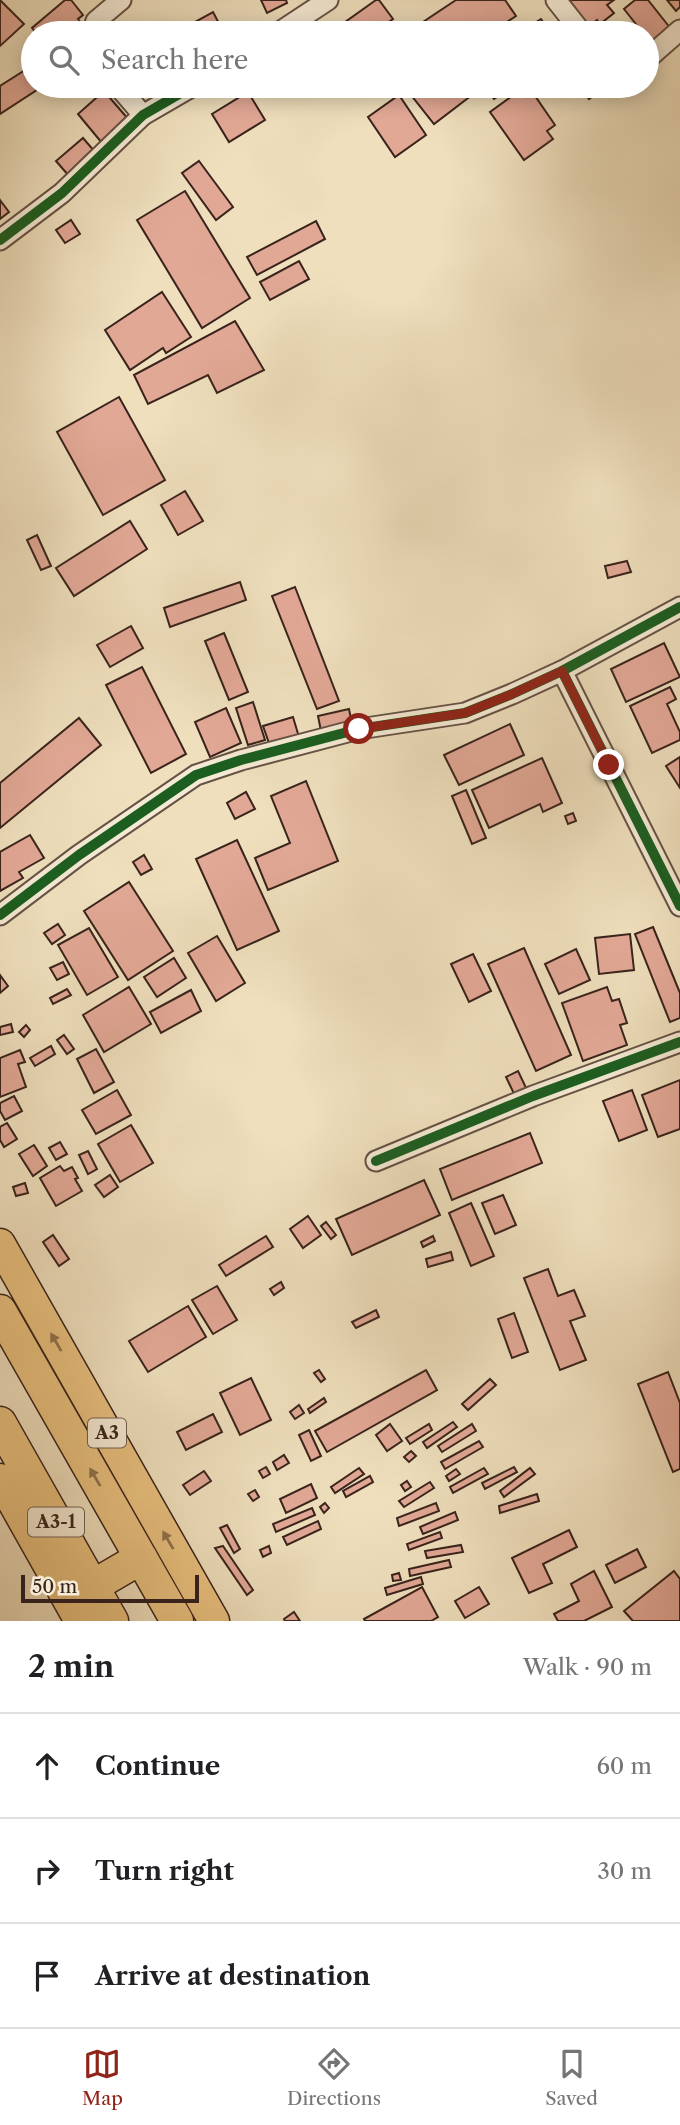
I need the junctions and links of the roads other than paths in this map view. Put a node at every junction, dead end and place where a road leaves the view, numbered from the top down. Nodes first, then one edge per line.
1 (121, 0) edge
2 (328, 0) edge
3 (556, 0) edge
4 (96, 21) edge
5 (296, 21) edge
6 (573, 21) edge
7 (680, 30) edge
8 (659, 48) edge
9 (128, 98) edge
10 (172, 98) edge
11 (143, 115) junction
12 (0, 240) edge
13 (680, 607) edge
14 (562, 671) junction
15 (680, 906) edge
16 (0, 915) edge
17 (680, 1042) edge
18 (376, 1161) dead end
19 (0, 1244) edge
20 (0, 1311) edge
21 (0, 1423) edge
22 (0, 1479) edge
23 (141, 1558) junction
24 (93, 1586) junction
25 (80, 1621) edge
26 (113, 1621) edge
27 (177, 1621) edge
28 (214, 1621) edge

1 - 4 street
2 - 5 street
3 - 6 street
7 - 8 street
9 - 11 street
10 - 11 street
11 - 12 street
13 - 14 street
14 - 15 street
14 - 16 street
17 - 18 street
28 -> 19 main road, A3
23 -> 20 highway, A3-1
21 - 24 highway, A3-1
22 - 25 main road
23 - 24 highway
23 - 27 highway, A3-1
24 - 26 highway, A3-1

